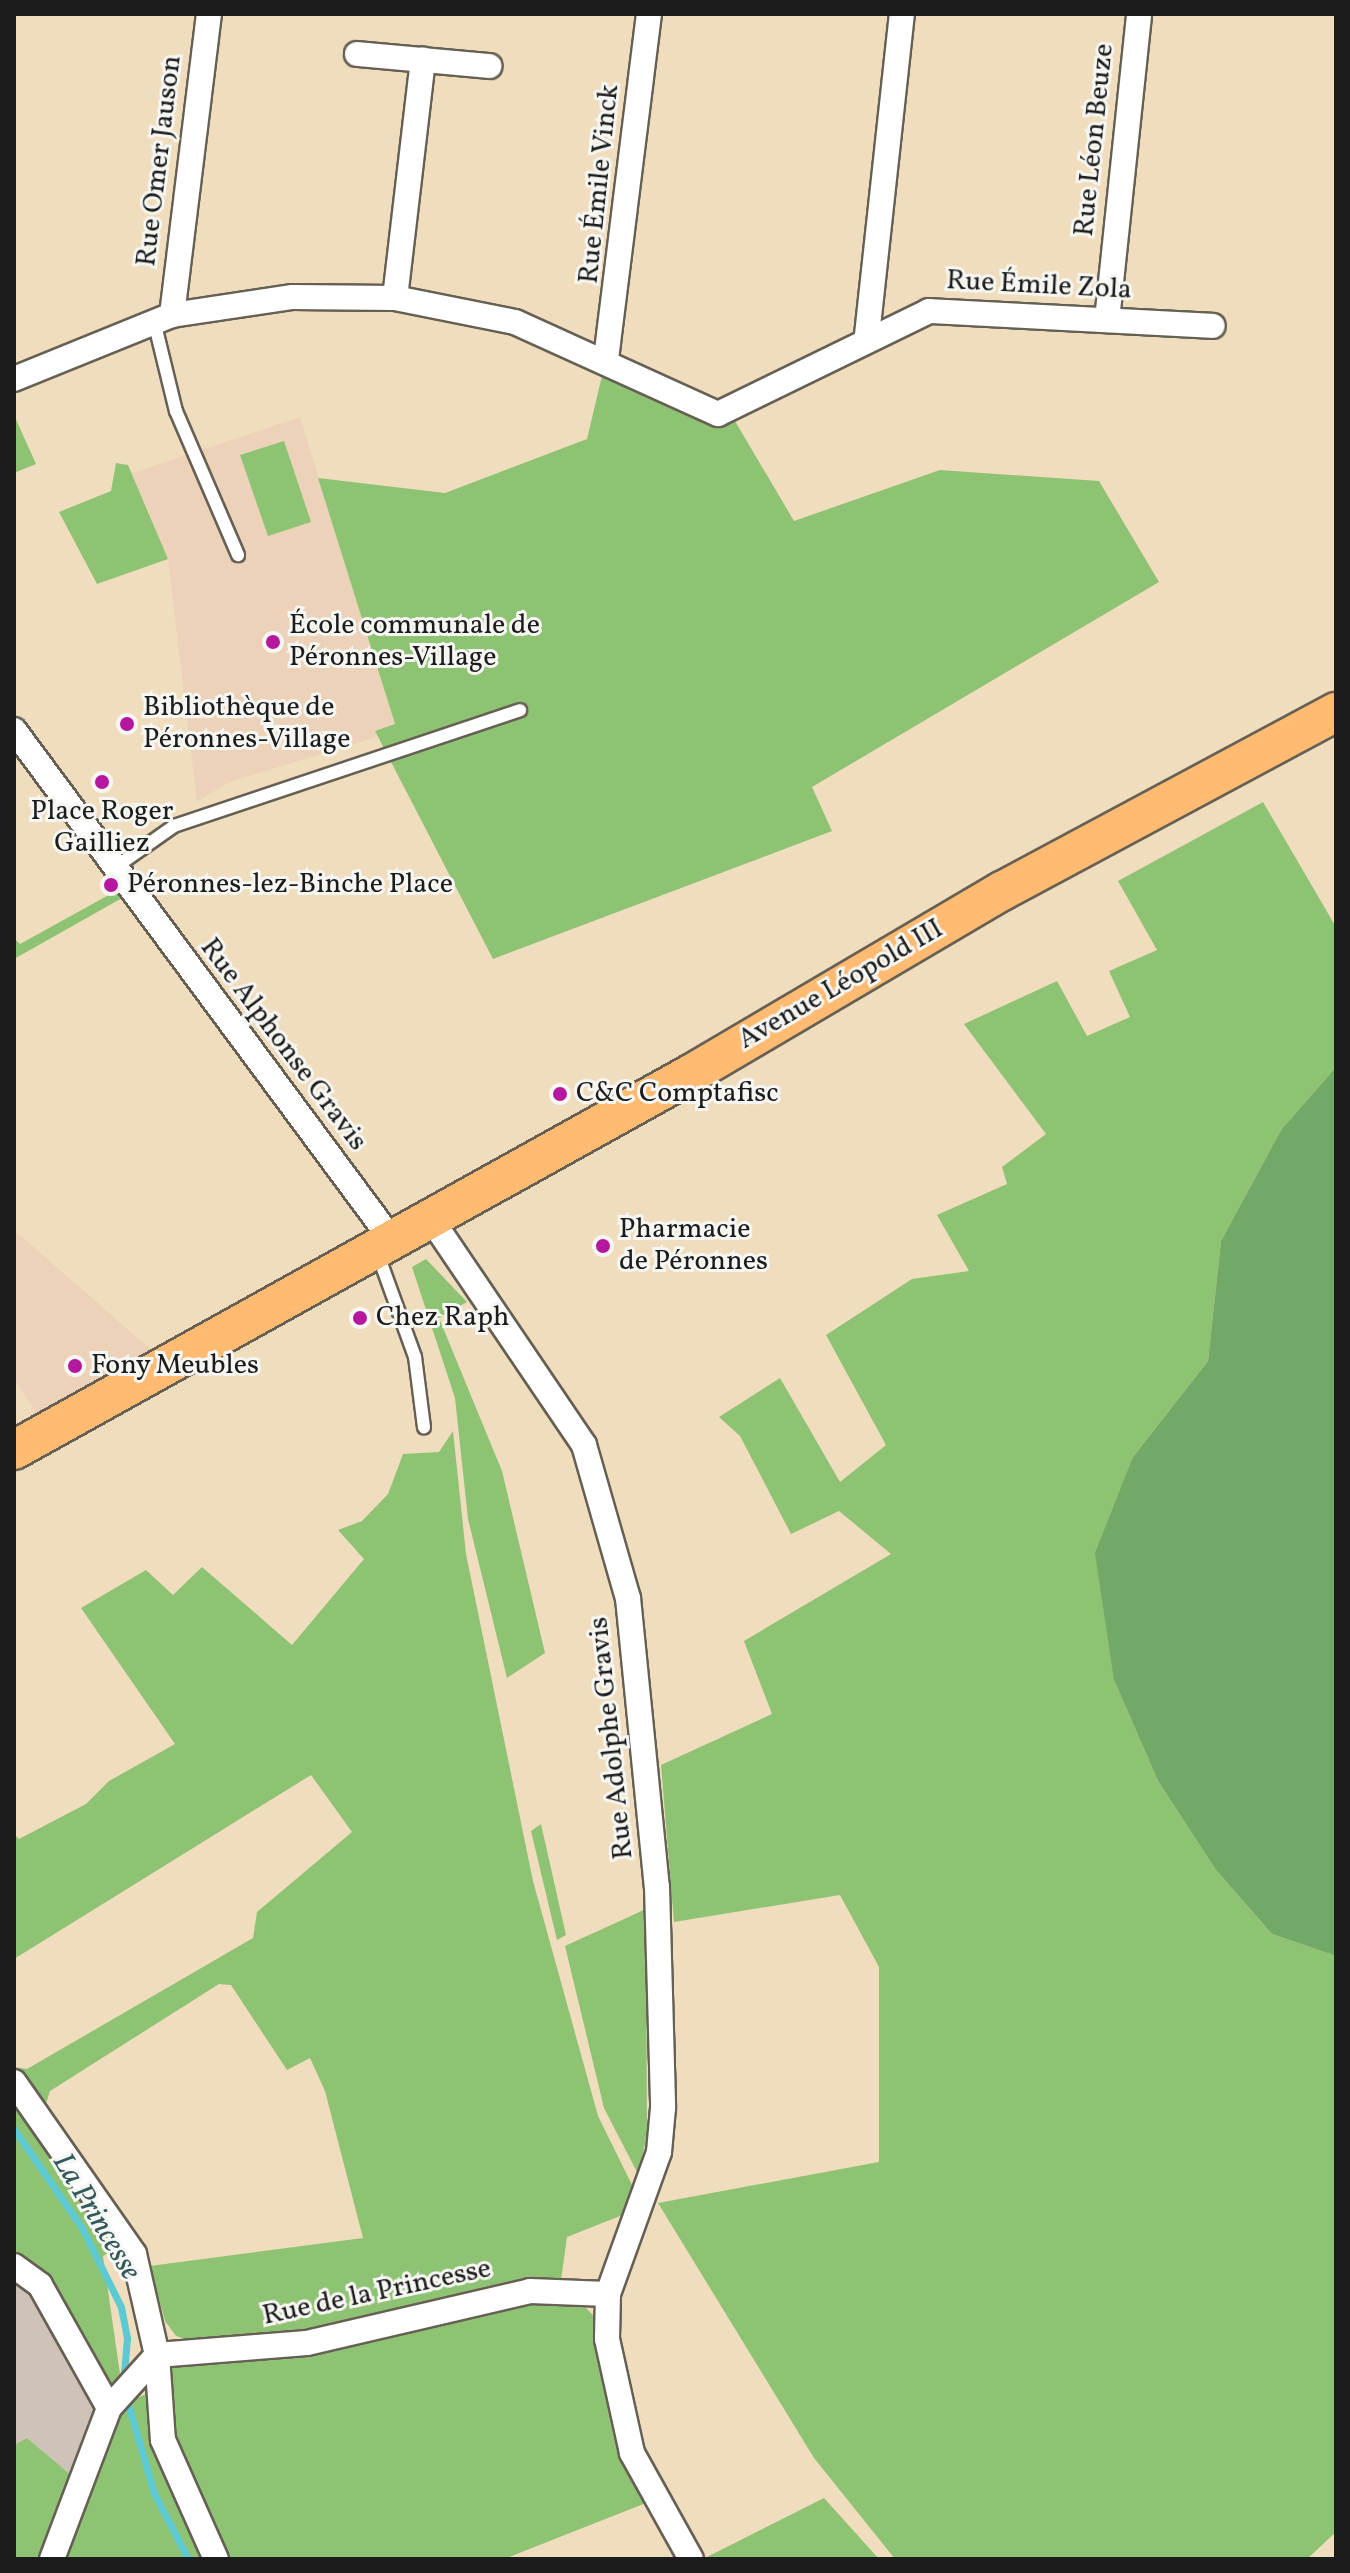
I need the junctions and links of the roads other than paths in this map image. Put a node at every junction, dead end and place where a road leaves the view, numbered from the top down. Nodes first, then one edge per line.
1 (209, 14) edge
2 (649, 14) edge
3 (902, 14) edge
4 (1139, 14) edge
5 (357, 54) dead end
6 (423, 60) junction
7 (489, 66) dead end
8 (395, 298) junction
9 (163, 318) junction
10 (1107, 320) junction
11 (1213, 326) dead end
12 (867, 335) junction
13 (606, 359) junction
14 (14, 379) edge
15 (238, 555) dead end
16 (520, 710) dead end
17 (1336, 712) edge
18 (14, 730) edge
19 (113, 869) junction
20 (431, 1219) junction
21 (384, 1244) junction
22 (424, 1427) dead end
23 (14, 1450) edge
24 (14, 2082) edge
25 (14, 2266) edge
26 (608, 2294) junction
27 (157, 2355) junction
28 (113, 2402) junction
29 (52, 2559) edge
30 (216, 2559) edge
31 (691, 2559) edge

1 - 9 street, Rue Omer Jauson
2 - 13 street, Rue Émile Vinck
3 - 12 street
4 - 10 street, Rue Léon Beuze
5 - 6 street
6 - 7 street
6 - 8 street
8 - 9 street
8 - 13 street
9 - 14 street
9 - 15 lane
10 - 11 street, Rue Émile Zola
10 - 12 street, Rue Émile Zola
12 - 13 street, Rue Émile Zola
16 - 19 lane
17 - 20 main road, Avenue Léopold III
18 - 19 street, Rue Alphonse Gravis
19 - 21 street, Rue Alphonse Gravis
20 - 21 main road, Avenue Léopold III
20 - 26 street, Rue Adolphe Gravis
21 - 22 lane
21 - 23 main road, Avenue Léopold III
24 - 27 street
25 - 28 street
26 - 27 street, Rue de la Princesse
26 - 31 street
27 - 28 street
27 - 30 street
28 - 29 street

